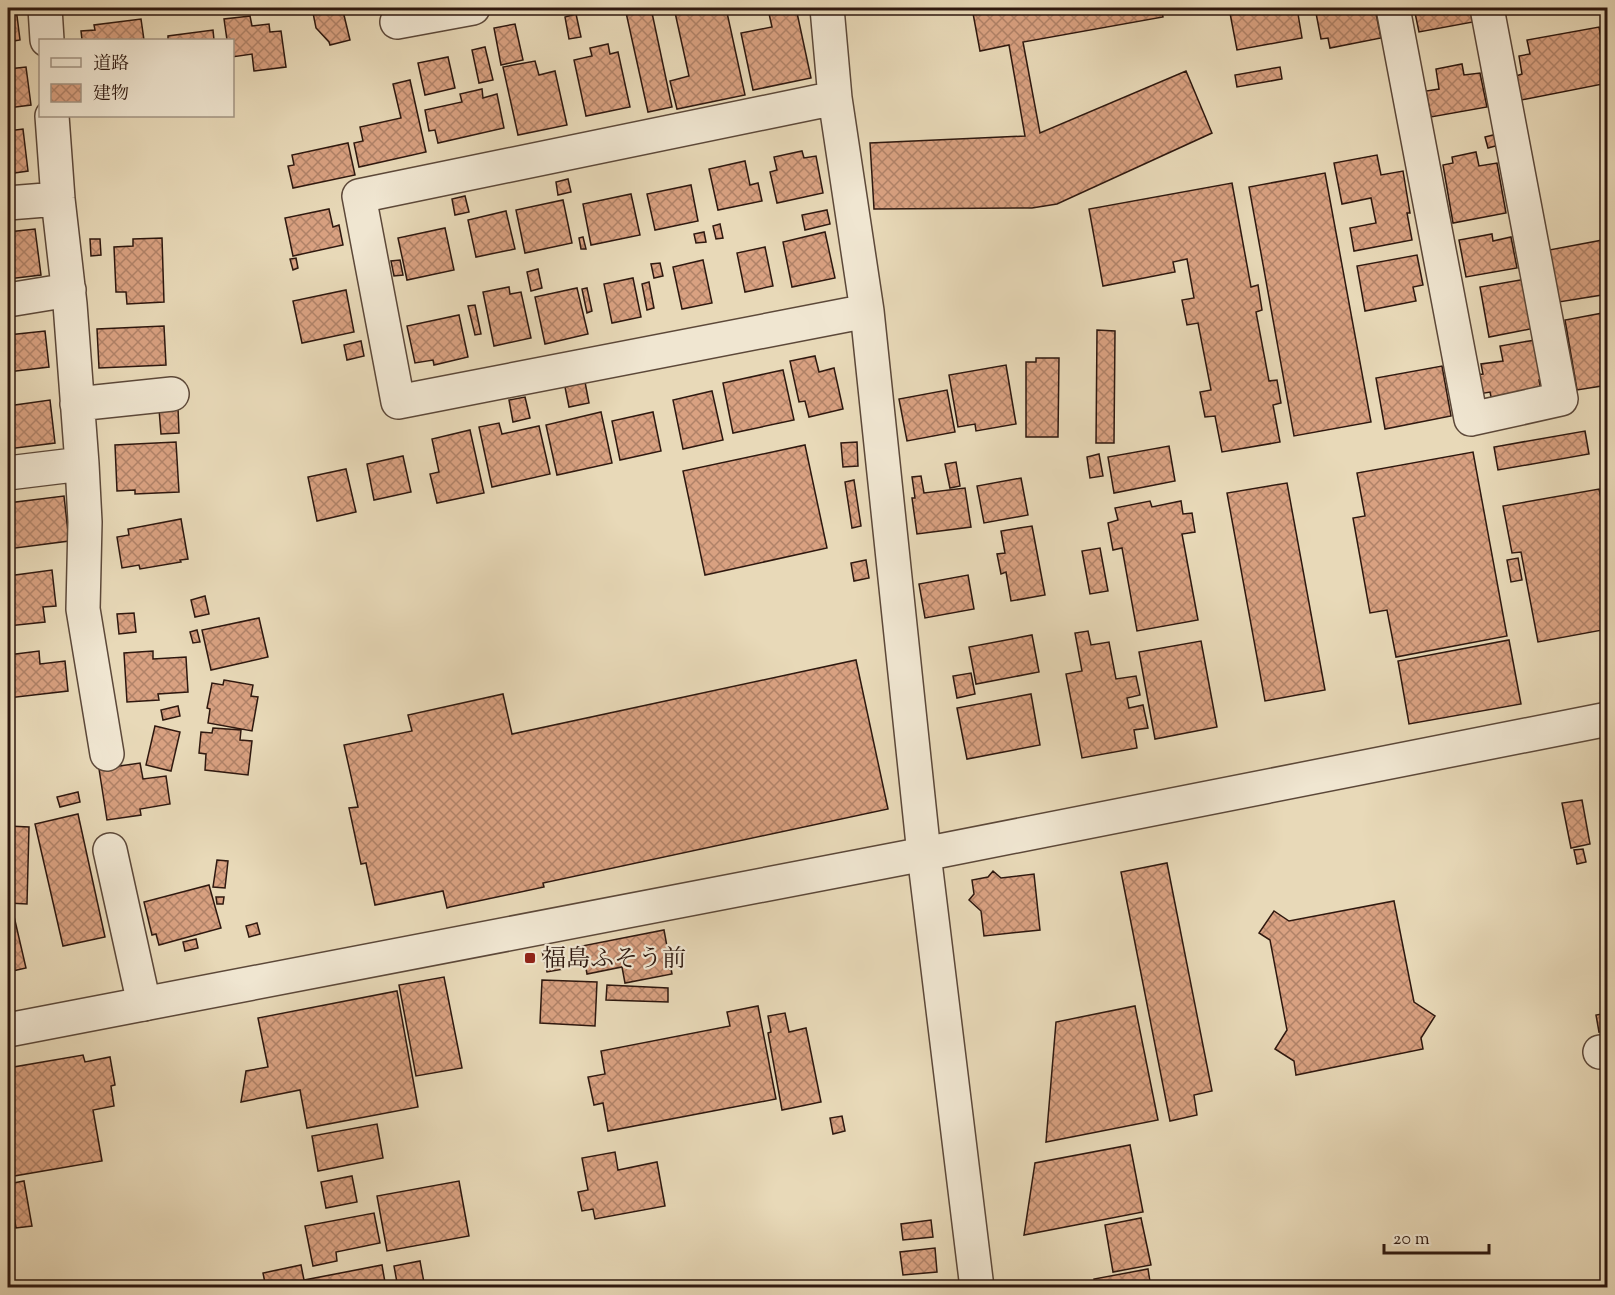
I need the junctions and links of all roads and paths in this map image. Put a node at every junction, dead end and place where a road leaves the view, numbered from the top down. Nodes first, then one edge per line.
1 (45, 8) edge
2 (473, 8) edge
3 (827, 8) edge
4 (1393, 8) edge
5 (1487, 8) edge
6 (397, 22) dead end
7 (47, 39) edge
8 (835, 98) junction
9 (52, 117) edge
10 (58, 199) junction
11 (8, 203) edge
12 (69, 290) junction
13 (8, 300) edge
14 (867, 311) junction
15 (172, 394) dead end
16 (77, 404) junction
17 (82, 464) junction
18 (8, 472) edge
19 (1608, 719) edge
20 (107, 754) dead end
21 (111, 850) dead end
22 (924, 854) junction
23 (144, 1004) junction
24 (8, 1030) edge
25 (976, 1287) edge

1 - 7 street
2 - 6 street
3 - 8 street
4 - 5 street
8 - 14 street
8 - 14 street
9 - 10 street
10 - 11 street
10 - 12 street
12 - 13 street
12 - 16 street
14 - 22 street
15 - 16 street
16 - 17 street
17 - 18 street
17 - 20 street
19 - 22 street
21 - 23 street
22 - 23 street
22 - 25 street
23 - 24 street

